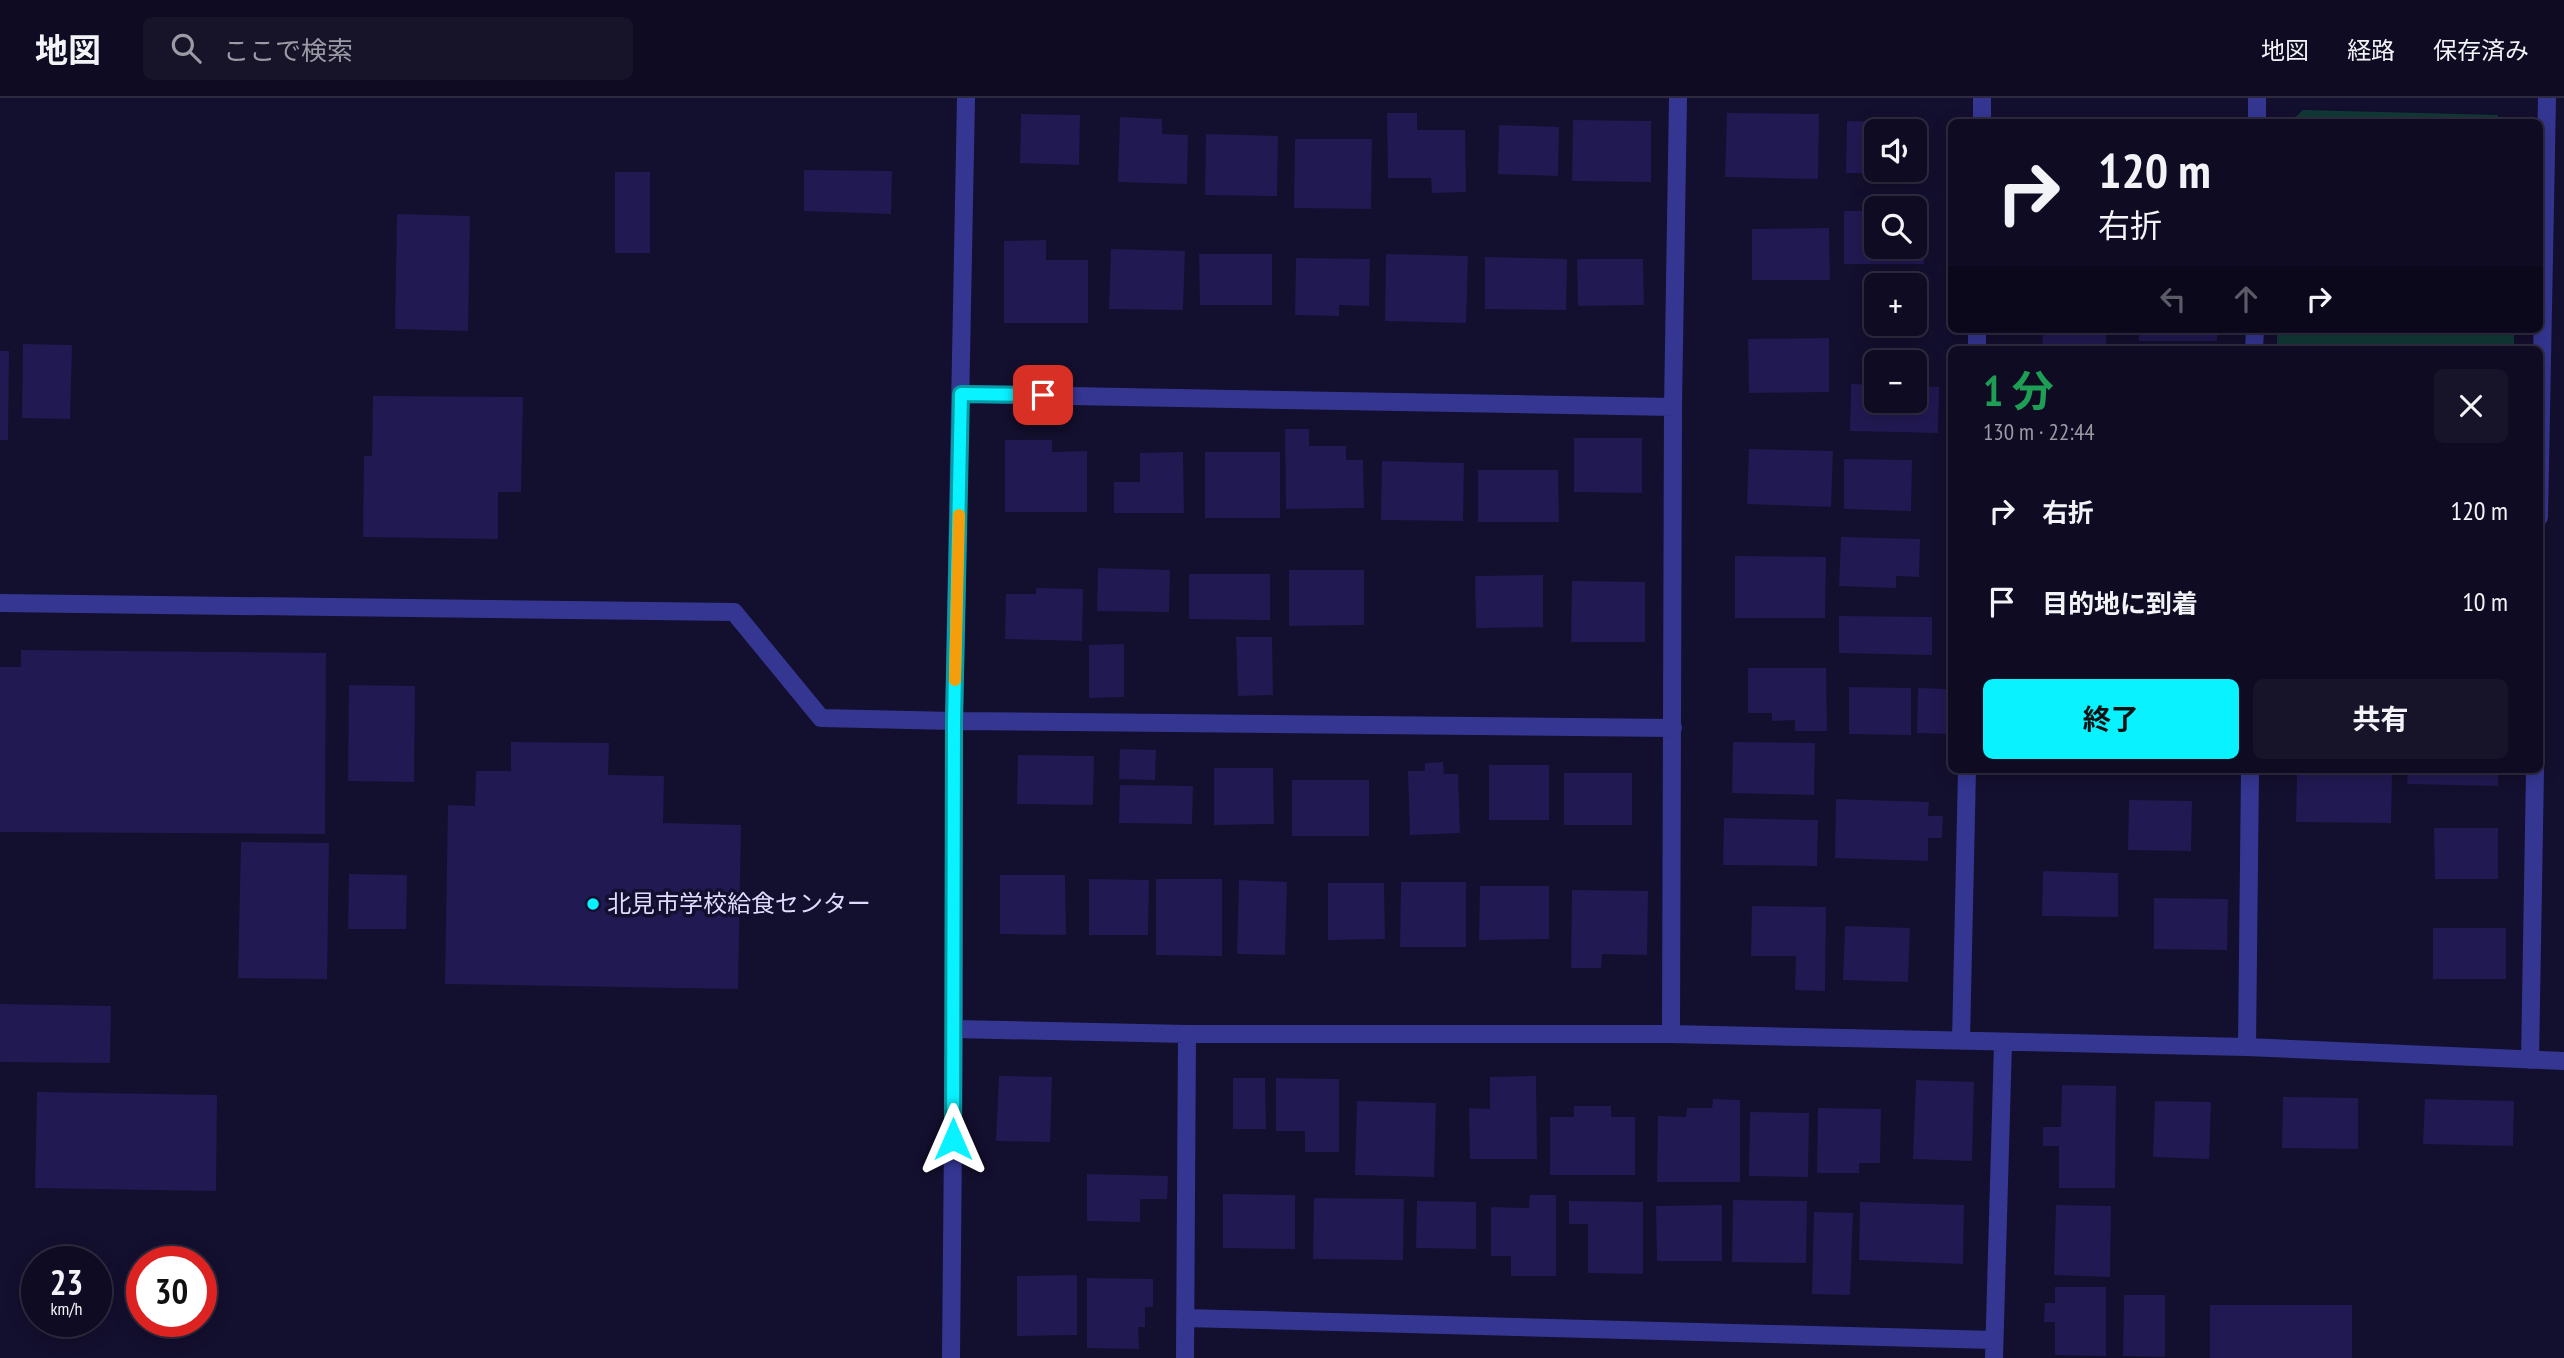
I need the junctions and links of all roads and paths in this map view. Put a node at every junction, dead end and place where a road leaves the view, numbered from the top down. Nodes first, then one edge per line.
1 (966, 98) edge
2 (1678, 98) edge
3 (1982, 98) edge
4 (2257, 98) edge
5 (2547, 98) edge
6 (1982, 119) edge
7 (2257, 119) edge
8 (2543, 308) edge
9 (961, 394) junction
10 (1673, 407) junction
11 (0, 603) edge
12 (954, 722) junction
13 (1673, 728) junction
14 (1967, 773) edge
15 (2250, 773) edge
16 (2535, 773) edge
17 (954, 1029) junction
18 (1187, 1034) junction
19 (1671, 1034) junction
20 (1961, 1041) junction
21 (2003, 1042) junction
22 (2247, 1047) junction
23 (2530, 1060) junction
24 (2564, 1061) edge
25 (1185, 1318) junction
26 (1994, 1349) edge
27 (951, 1358) edge
28 (1185, 1358) edge

1 - 9 street
2 - 10 street
3 - 6 street
4 - 7 street
5 - 8 street
9 - 10 street
9 - 12 street
10 - 13 street
11 - 12 street
12 - 13 street
12 - 17 street
13 - 19 street
14 - 20 street
15 - 22 street
16 - 23 street
17 - 18 street
17 - 27 street
18 - 19 street
18 - 25 street
19 - 20 street
20 - 21 street
21 - 22 street
21 - 26 street
22 - 23 street
23 - 24 street
25 - 26 street
25 - 28 street

